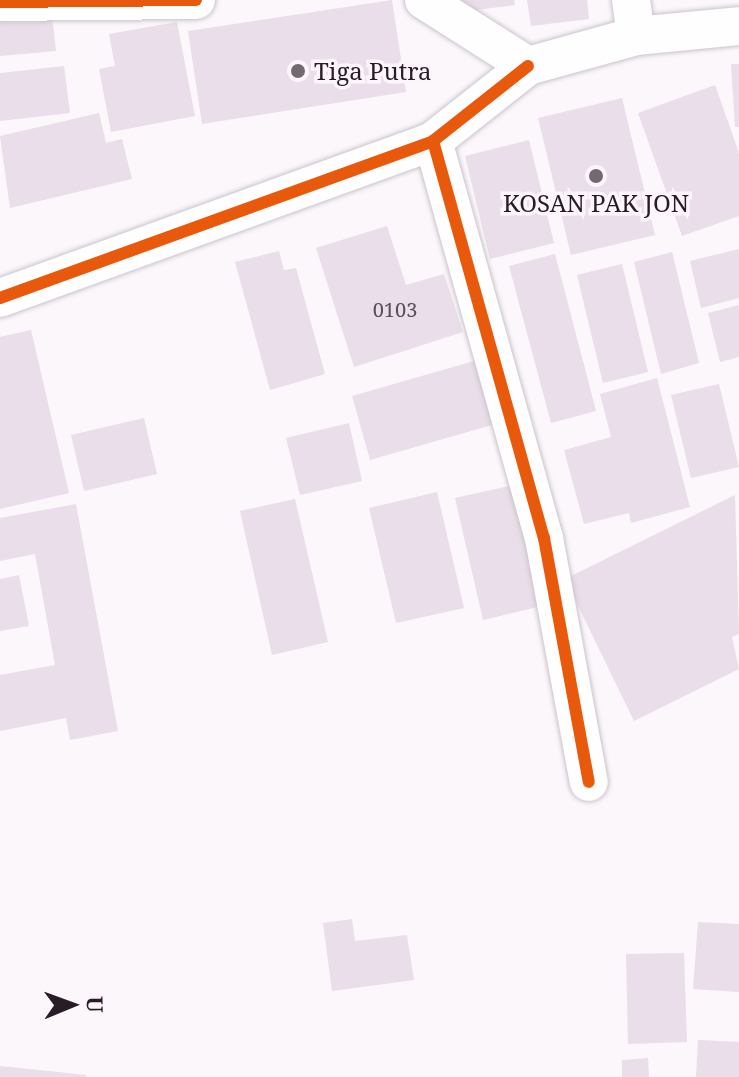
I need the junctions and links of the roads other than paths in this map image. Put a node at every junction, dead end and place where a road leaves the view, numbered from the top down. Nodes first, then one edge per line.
1 (196, 0) edge
2 (424, 0) edge
3 (0, 2) edge
4 (633, 18) edge
5 (739, 26) edge
6 (528, 66) junction
7 (433, 141) junction
8 (0, 298) edge
9 (589, 782) dead end

1 - 3 street
2 - 6 street
4 - 5 street
4 - 6 street
6 - 7 street
7 - 8 street
7 - 9 street

